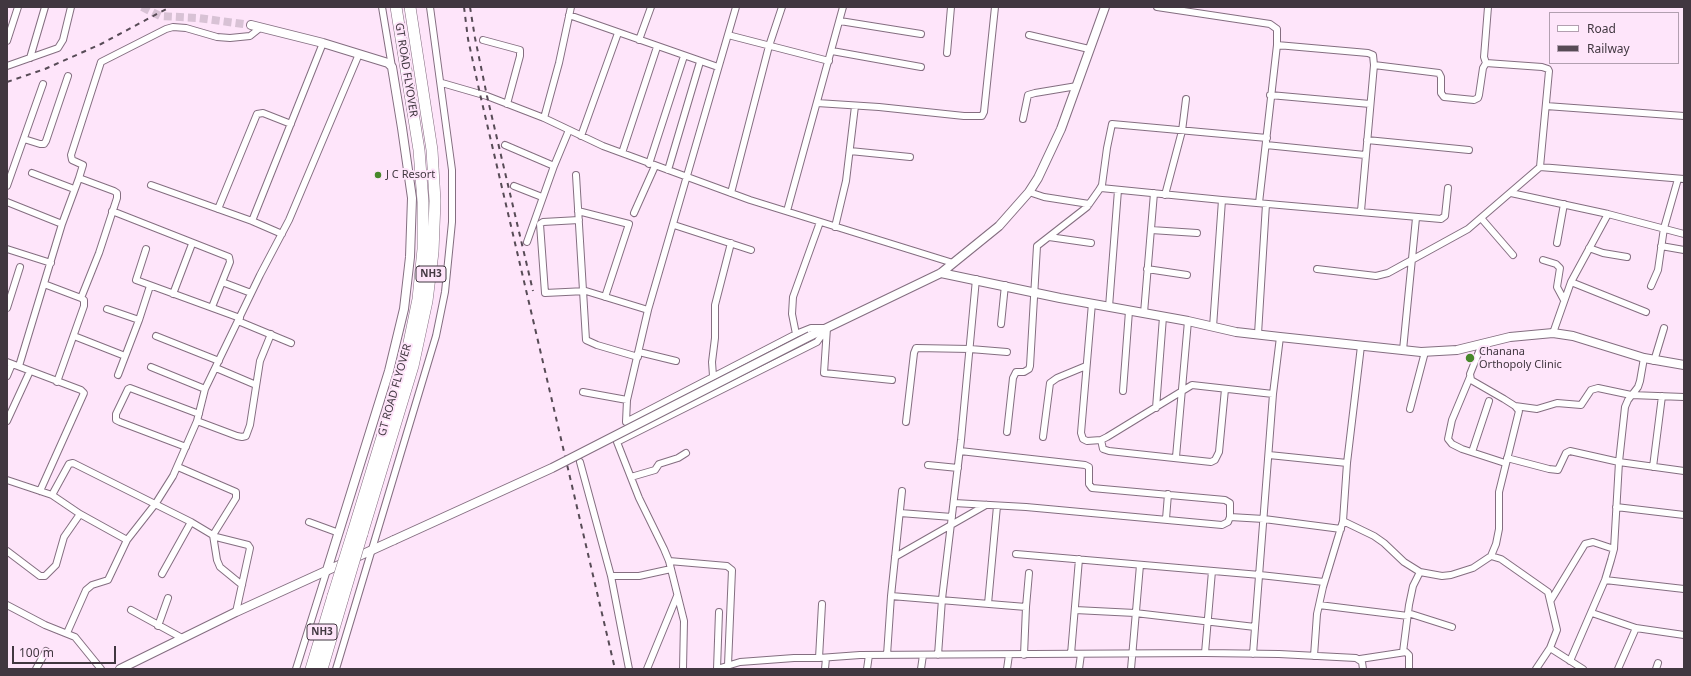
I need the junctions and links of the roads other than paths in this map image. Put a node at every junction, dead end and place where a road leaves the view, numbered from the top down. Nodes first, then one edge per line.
1 (18, 7) edge
2 (45, 7) edge
3 (71, 7) edge
4 (382, 7) edge
5 (396, 7) edge
6 (410, 7) edge
7 (430, 7) edge
8 (571, 7) edge
9 (650, 7) edge
10 (736, 7) edge
11 (782, 7) edge
12 (843, 7) edge
13 (951, 7) edge
14 (995, 7) edge
15 (1105, 7) edge
16 (1156, 7) edge
17 (1488, 7) edge
18 (569, 15) junction
19 (840, 21) junction
20 (251, 25) tunnel mouth
21 (260, 28) junction
22 (618, 33) junction
23 (921, 34) dead end
24 (728, 35) junction
25 (1029, 35) dead end
26 (7, 40) edge
27 (483, 40) dead end
28 (639, 40) junction
29 (323, 43) junction
30 (1277, 44) junction
31 (769, 46) junction
32 (657, 47) junction
33 (1089, 49) junction
34 (832, 51) junction
35 (947, 53) dead end
36 (359, 54) junction
37 (684, 56) junction
38 (30, 58) junction
39 (829, 61) junction
40 (700, 62) junction
41 (1486, 63) junction
42 (1374, 65) junction
43 (7, 66) edge
44 (392, 67) junction
45 (718, 67) junction
46 (921, 67) dead end
47 (68, 76) dead end
48 (442, 83) junction
49 (43, 84) dead end
50 (1077, 86) junction
51 (1270, 95) junction
52 (1186, 98) dead end
53 (817, 103) junction
54 (507, 104) junction
55 (1370, 104) junction
56 (855, 106) junction
57 (1546, 106) junction
58 (1684, 116) edge
59 (544, 118) junction
60 (1023, 118) dead end
61 (291, 124) junction
62 (569, 130) junction
63 (1182, 131) junction
64 (581, 136) junction
65 (1267, 138) junction
66 (24, 139) junction
67 (1366, 140) junction
68 (505, 145) dead end
69 (1266, 145) junction
70 (1469, 150) dead end
71 (850, 151) junction
72 (622, 153) junction
73 (1365, 155) junction
74 (910, 157) dead end
75 (652, 165) junction
76 (554, 166) junction
77 (1540, 167) junction
78 (668, 170) junction
79 (32, 173) dead end
80 (576, 175) dead end
81 (688, 177) junction
82 (79, 178) junction
83 (1681, 179) edge
84 (151, 185) dead end
85 (7, 186) edge
86 (514, 186) dead end
87 (1101, 188) junction
88 (1448, 188) dead end
89 (74, 189) junction
90 (1118, 190) junction
91 (1029, 192) junction
92 (731, 193) junction
93 (1154, 193) junction
94 (1511, 193) junction
95 (1165, 194) junction
96 (542, 197) junction
97 (1222, 200) junction
98 (7, 202) edge
99 (1259, 203) junction
100 (1089, 204) junction
101 (1266, 204) junction
102 (1564, 204) junction
103 (218, 209) junction
104 (112, 211) junction
105 (578, 211) junction
106 (787, 211) junction
107 (1361, 211) junction
108 (634, 213) dead end
109 (1608, 214) junction
110 (1416, 218) junction
111 (1481, 218) junction
112 (579, 220) junction
113 (252, 221) junction
114 (820, 222) junction
115 (62, 224) junction
116 (674, 225) junction
117 (835, 227) junction
118 (1664, 228) junction
119 (1151, 230) junction
120 (1197, 233) dead end
121 (282, 234) junction
122 (1684, 234) edge
123 (1049, 237) junction
124 (527, 242) dead end
125 (731, 243) junction
126 (1091, 243) dead end
127 (1557, 243) dead end
128 (192, 244) junction
129 (1661, 246) junction
130 (1589, 248) junction
131 (7, 249) edge
132 (146, 249) dead end
133 (750, 250) dead end
134 (1684, 250) edge
135 (1513, 255) dead end
136 (1627, 257) dead end
137 (1543, 260) dead end
138 (1411, 261) junction
139 (51, 263) junction
140 (953, 264) junction
141 (20, 267) dead end
142 (1147, 269) junction
143 (1317, 269) dead end
144 (941, 273) junction
145 (1187, 275) dead end
146 (976, 279) junction
147 (222, 282) junction
148 (1570, 282) junction
149 (44, 284) junction
150 (1005, 285) junction
151 (150, 286) junction
152 (1651, 286) dead end
153 (582, 291) junction
154 (1034, 292) junction
155 (251, 293) junction
156 (173, 294) junction
157 (605, 297) junction
158 (81, 298) junction
159 (1564, 300) junction
160 (1092, 303) junction
161 (212, 307) junction
162 (1109, 307) junction
163 (7, 308) edge
164 (107, 309) dead end
165 (648, 310) junction
166 (1130, 311) junction
167 (1646, 312) dead end
168 (1144, 313) junction
169 (1163, 317) junction
170 (239, 319) junction
171 (139, 320) junction
172 (1188, 321) junction
173 (1001, 324) dead end
174 (1213, 327) junction
175 (827, 328) junction
176 (1664, 328) dead end
177 (1553, 333) junction
178 (271, 334) junction
179 (796, 334) junction
180 (1258, 334) junction
181 (74, 336) junction
182 (156, 336) dead end
183 (1280, 338) junction
184 (291, 343) dead end
185 (1482, 344) junction
186 (1360, 346) junction
187 (970, 349) junction
188 (1402, 350) junction
189 (1007, 352) dead end
190 (1425, 352) junction
191 (638, 354) junction
192 (125, 356) junction
193 (1644, 358) junction
194 (219, 361) junction
195 (676, 361) dead end
196 (1654, 361) junction
197 (9, 363) edge
198 (1684, 365) edge
199 (19, 366) junction
200 (1086, 366) junction
201 (151, 368) dead end
202 (216, 368) junction
203 (30, 371) junction
204 (118, 375) dead end
205 (7, 376) edge
206 (713, 376) junction
207 (1470, 377) junction
208 (892, 380) dead end
209 (58, 382) junction
210 (256, 385) junction
211 (205, 389) junction
212 (1225, 389) junction
213 (1123, 391) dead end
214 (583, 392) dead end
215 (1182, 392) junction
216 (1273, 394) junction
217 (1631, 395) junction
218 (1662, 396) junction
219 (1684, 397) edge
220 (626, 400) junction
221 (1489, 401) dead end
222 (1514, 406) junction
223 (1156, 408) junction
224 (1410, 409) dead end
225 (199, 414) junction
226 (7, 421) edge
227 (197, 421) junction
228 (906, 422) dead end
229 (1007, 432) dead end
230 (1043, 437) dead end
231 (1101, 440) junction
232 (186, 447) junction
233 (960, 451) junction
234 (1472, 452) junction
235 (686, 453) dead end
236 (1269, 455) junction
237 (1176, 457) junction
238 (1506, 460) junction
239 (580, 462) dead end
240 (1619, 462) junction
241 (1347, 463) junction
242 (928, 465) dead end
243 (178, 467) junction
244 (1653, 467) junction
245 (958, 468) junction
246 (1684, 471) edge
247 (631, 477) junction
248 (7, 480) edge
249 (40, 491) junction
250 (902, 491) dead end
251 (1168, 494) junction
252 (52, 496) junction
253 (156, 503) junction
254 (954, 504) junction
255 (986, 505) junction
256 (997, 506) junction
257 (1616, 507) junction
258 (900, 512) junction
259 (80, 514) junction
260 (1684, 515) edge
261 (952, 517) junction
262 (1230, 517) junction
263 (1166, 519) junction
264 (1264, 519) junction
265 (1343, 521) junction
266 (191, 522) junction
267 (309, 522) dead end
268 (951, 526) junction
269 (1341, 529) junction
270 (339, 533) junction
271 (358, 533) junction
272 (213, 535) junction
273 (127, 540) junction
274 (1614, 549) junction
275 (371, 550) junction
276 (7, 551) edge
277 (1016, 554) dead end
278 (1491, 556) junction
279 (895, 557) junction
280 (1079, 559) junction
281 (669, 561) junction
282 (1140, 565) junction
283 (671, 569) junction
284 (327, 570) junction
285 (1212, 570) junction
286 (1420, 572) junction
287 (162, 574) dead end
288 (1029, 574) dead end
289 (1260, 574) junction
290 (611, 576) junction
291 (1605, 580) junction
292 (1324, 582) junction
293 (242, 585) junction
294 (1684, 588) edge
295 (677, 596) junction
296 (891, 596) junction
297 (338, 597) junction
298 (168, 598) dead end
299 (942, 599) junction
300 (1551, 600) junction
301 (822, 604) dead end
302 (988, 604) junction
303 (7, 605) edge
304 (1319, 605) junction
305 (1026, 607) junction
306 (131, 610) dead end
307 (1075, 610) junction
308 (236, 612) junction
309 (719, 612) dead end
310 (1592, 612) junction
311 (1135, 613) junction
312 (1408, 615) junction
313 (1208, 621) junction
314 (158, 626) junction
315 (1255, 627) junction
316 (1452, 627) dead end
317 (1636, 628) junction
318 (68, 633) junction
319 (1684, 635) edge
320 (182, 638) junction
321 (1550, 648) junction
322 (46, 651) dead end
323 (1403, 652) junction
324 (1205, 653) junction
325 (1071, 654) junction
326 (1081, 654) junction
327 (1132, 654) junction
328 (1253, 654) junction
329 (869, 655) junction
330 (887, 655) junction
331 (922, 655) junction
332 (938, 655) junction
333 (1009, 655) junction
334 (1024, 655) junction
335 (1314, 656) junction
336 (819, 658) junction
337 (826, 658) junction
338 (1360, 659) junction
339 (1570, 661) junction
340 (728, 665) junction
341 (125, 668) edge
342 (36, 669) edge
343 (101, 669) edge
344 (296, 669) edge
345 (311, 669) edge
346 (322, 669) edge
347 (336, 669) edge
348 (629, 669) edge
349 (647, 669) edge
350 (683, 669) edge
351 (717, 669) edge
352 (825, 669) edge
353 (867, 669) edge
354 (921, 669) edge
355 (1007, 669) edge
356 (1079, 669) edge
357 (1131, 669) edge
358 (1363, 669) edge
359 (1409, 669) edge
360 (1536, 669) edge
361 (1583, 669) edge
362 (1618, 669) edge

1 - 26 street
2 - 38 street
3 - 38 street
4 - 44 street
5 - 271 highway, GT ROAD FLYOVER / NH3
6 - 271 highway, GT ROAD FLYOVER / NH3
7 - 48 street
8 - 18 street
9 - 28 street
10 - 24 street
11 - 31 street
12 - 19 street
13 - 35 street
14 - 56 street
15 - 33 street
16 - 30 street
17 - 41 street
18 - 22 street
18 - 59 street
19 - 23 street
19 - 34 street
20 - 21 street
21 - 29 street
21 - 82 street
22 - 28 street
22 - 64 street
24 - 31 street
24 - 45 street
25 - 33 street
27 - 54 street
28 - 32 street
29 - 36 street
29 - 61 street
30 - 42 street
30 - 51 street
31 - 39 street
31 - 92 street
32 - 37 street
32 - 72 street
33 - 50 street
34 - 39 street
34 - 46 street
36 - 44 street
36 - 121 street
37 - 40 street
37 - 75 street
38 - 43 street
39 - 53 street
40 - 45 street
40 - 78 street
41 - 42 street
41 - 57 street
42 - 55 street
44 - 270 street
45 - 81 street
47 - 66 street
48 - 54 street
48 - 275 street
49 - 66 street
50 - 60 street
50 - 91 street
51 - 55 street
51 - 65 street
52 - 63 street
53 - 56 street
53 - 106 street
54 - 59 street
55 - 67 street
56 - 71 street
57 - 58 street
57 - 77 street
59 - 62 street
61 - 103 street
61 - 113 street
62 - 64 street
62 - 76 street
63 - 65 street
63 - 87 street
63 - 95 street
64 - 72 street
65 - 69 street
66 - 85 street
67 - 70 street
67 - 73 street
68 - 76 street
69 - 73 street
69 - 99 street
71 - 74 street
71 - 117 street
72 - 75 street
73 - 107 street
75 - 78 street
75 - 108 street
76 - 96 street
77 - 83 street
77 - 94 street
78 - 81 street
79 - 89 street
80 - 105 street
81 - 92 street
81 - 116 street
82 - 89 street
82 - 104 street
83 - 118 street
84 - 103 street
86 - 96 street
87 - 90 street
87 - 100 street
88 - 110 street
89 - 115 street
90 - 93 street
90 - 162 street
91 - 100 street
91 - 140 street
92 - 106 street
93 - 95 street
93 - 119 street
94 - 102 street
94 - 111 street
95 - 97 street
96 - 124 street
97 - 99 street
97 - 174 street
98 - 115 street
99 - 101 street
100 - 123 street
101 - 107 street
101 - 180 street
102 - 109 street
102 - 127 street
103 - 113 street
104 - 128 street
104 - 158 street
105 - 112 street
105 - 157 street
106 - 114 street
107 - 110 street
109 - 118 street
109 - 130 street
110 - 138 street
111 - 135 street
111 - 138 street
112 - 153 street
112 - 153 street
113 - 121 street
114 - 117 street
114 - 179 street
115 - 139 street
116 - 125 street
116 - 165 street
117 - 140 street
118 - 122 street
118 - 129 street
119 - 120 street
119 - 142 street
121 - 155 street
123 - 126 street
123 - 154 street
125 - 133 street
125 - 206 street
128 - 147 street
128 - 156 street
129 - 134 street
129 - 152 street
130 - 136 street
130 - 148 street
131 - 139 street
132 - 151 street
137 - 159 street
138 - 143 street
138 - 188 street
139 - 149 street
140 - 144 street
141 - 163 street
142 - 145 street
142 - 168 street
144 - 146 street
144 - 175 street
146 - 150 street
146 - 187 street
147 - 155 street
147 - 161 street
148 - 159 street
148 - 167 street
149 - 158 street
149 - 199 street
150 - 154 street
150 - 173 street
151 - 156 street
151 - 171 street
153 - 157 street
153 - 191 street
154 - 160 street
154 - 229 street
155 - 170 street
156 - 161 street
157 - 165 street
158 - 181 street
159 - 177 street
160 - 162 street
160 - 200 street
161 - 170 street
162 - 166 street
164 - 171 street
165 - 191 street
166 - 168 street
166 - 213 street
168 - 169 street
169 - 172 street
169 - 223 street
170 - 178 street
170 - 194 street
171 - 192 street
172 - 174 street
172 - 215 street
174 - 180 street
175 - 179 street
175 - 208 street
175 - 247 street
175 - 275 street, bridge
176 - 196 street
177 - 185 street
177 - 193 street
178 - 184 street
178 - 210 street
179 - 206 street
180 - 183 street
181 - 192 street
181 - 209 street
182 - 194 street
183 - 186 street
183 - 216 street
185 - 190 street
185 - 207 street
186 - 188 street
186 - 241 street
187 - 189 street
187 - 228 street
187 - 233 street
188 - 190 street
190 - 224 street
191 - 195 street
191 - 220 street
192 - 204 street
193 - 196 street
193 - 217 street
194 - 202 street
196 - 198 street
197 - 199 street
197 - 205 street
199 - 203 street
200 - 230 street
200 - 231 street
201 - 211 street
202 - 210 street
202 - 211 street
203 - 209 street
203 - 226 street
206 - 220 street
207 - 222 street
207 - 234 street
209 - 249 street
210 - 227 street
211 - 225 street
212 - 215 street
212 - 216 street
212 - 237 street
214 - 220 street
215 - 223 street
215 - 237 street
216 - 236 street
217 - 218 street
217 - 222 street
217 - 240 street
218 - 219 street
218 - 244 street
221 - 234 street
222 - 238 street
223 - 231 street
225 - 227 street
225 - 232 street
227 - 232 street
231 - 237 street
232 - 243 street
233 - 245 street
233 - 251 street
234 - 238 street
235 - 247 street
236 - 241 street
236 - 264 street
238 - 240 street
238 - 278 street
239 - 290 street
240 - 244 street
240 - 257 street
241 - 265 street
242 - 245 street
243 - 253 street
243 - 272 street
244 - 246 street
245 - 254 street
247 - 281 street
248 - 249 street
249 - 252 street
250 - 258 street
251 - 262 street
251 - 263 street
252 - 253 street
252 - 259 street
253 - 266 street
253 - 273 street
254 - 255 street
254 - 261 street
255 - 256 street
255 - 268 street
256 - 263 street
256 - 302 street
257 - 260 street
257 - 274 street
258 - 261 street
258 - 279 street
259 - 273 street
259 - 276 street
261 - 268 street
262 - 263 street
262 - 264 street
264 - 269 street
264 - 289 street
265 - 269 street
265 - 286 street
266 - 272 street
266 - 287 street
267 - 270 street
268 - 279 street
268 - 299 street
269 - 292 street
270 - 284 street
271 - 297 highway, GT ROAD FLYOVER / NH3, bridge
272 - 293 street
272 - 293 street
273 - 318 street
274 - 291 street
274 - 300 street
275 - 284 street
275 - 347 street
277 - 280 street
278 - 286 street
278 - 300 street
279 - 296 street
280 - 282 street
280 - 307 street
281 - 283 street
281 - 340 street
282 - 285 street
282 - 311 street
283 - 290 street
283 - 295 street
284 - 308 street
284 - 344 street
285 - 289 street
285 - 313 street
286 - 312 street
288 - 305 street
289 - 292 street
289 - 315 street
290 - 348 street
291 - 294 street
291 - 310 street
292 - 304 street
293 - 308 street
295 - 349 street
295 - 350 street
296 - 299 street
296 - 330 street
297 - 345 highway, GT ROAD FLYOVER / NH3
297 - 346 highway, GT ROAD FLYOVER / NH3
298 - 314 street
299 - 302 street
299 - 332 street
300 - 321 street
301 - 336 street
302 - 305 street
303 - 318 street
304 - 312 street
304 - 335 street
305 - 334 street
306 - 314 street
307 - 311 street
307 - 325 street
308 - 320 street
309 - 351 street
310 - 317 street
310 - 339 street
311 - 313 street
311 - 327 street
312 - 316 street
312 - 323 street
313 - 315 street
313 - 324 street
314 - 320 street
315 - 328 street
317 - 319 street
317 - 362 street
318 - 343 street
320 - 341 street
321 - 339 street
321 - 360 street
322 - 342 street
323 - 338 street
323 - 359 street
324 - 327 street
324 - 328 street
325 - 326 street
325 - 334 street
326 - 327 street
326 - 356 street
327 - 357 street
328 - 335 street
329 - 330 street
329 - 337 street
329 - 353 street
330 - 331 street
331 - 332 street
331 - 354 street
332 - 333 street
333 - 334 street
333 - 355 street
335 - 338 street
336 - 337 street
336 - 340 street
337 - 352 street
338 - 358 street
339 - 361 street
340 - 351 street

